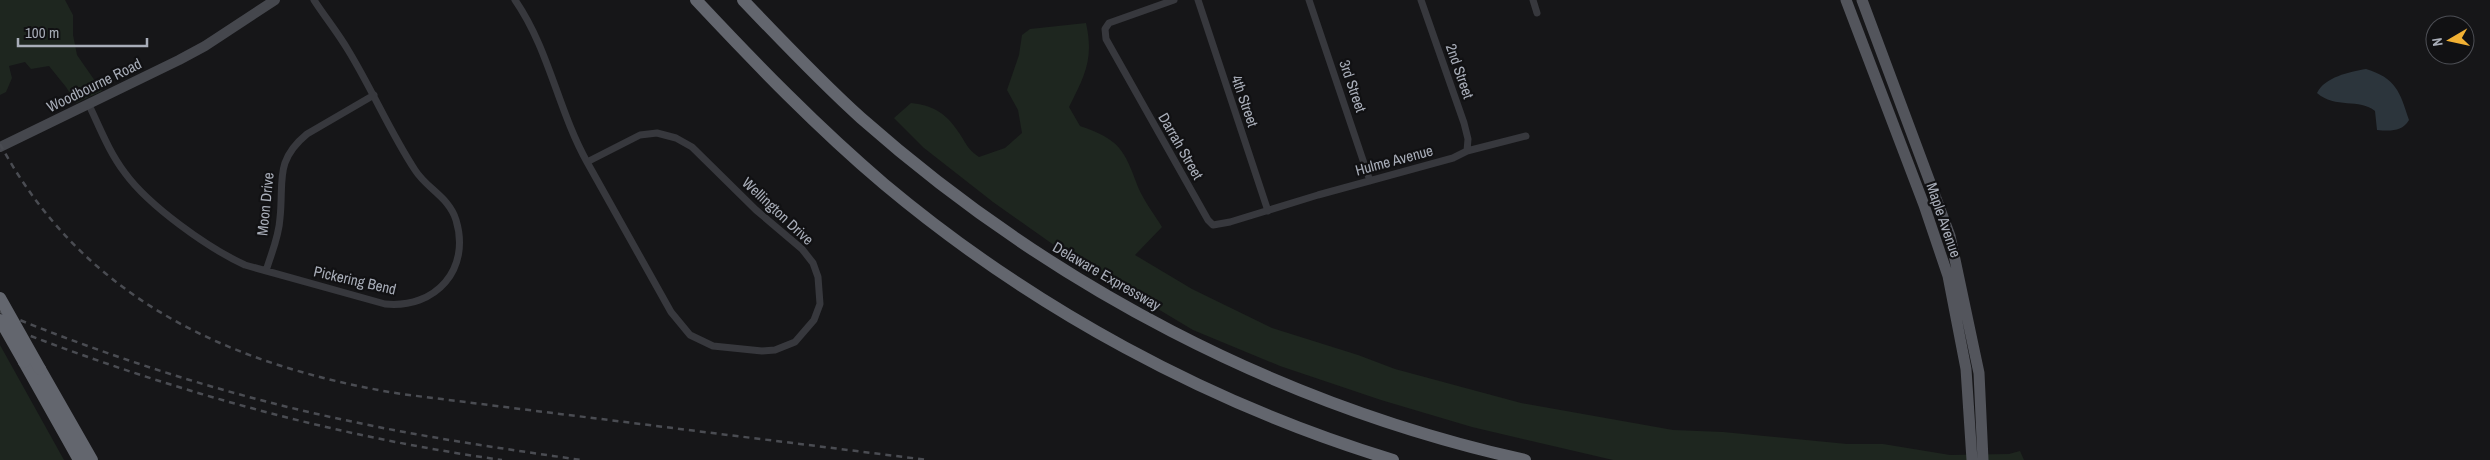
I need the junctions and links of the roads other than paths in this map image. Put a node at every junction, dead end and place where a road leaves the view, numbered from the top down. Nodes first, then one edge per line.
1 (276, 0) edge
2 (314, 0) edge
3 (515, 0) edge
4 (696, 0) edge
5 (743, 0) edge
6 (1174, 0) edge
7 (1198, 0) edge
8 (1309, 0) edge
9 (1421, 0) edge
10 (1533, 0) edge
11 (1846, 0) edge
12 (1862, 0) edge
13 (1537, 13) dead end
14 (374, 95) junction
15 (89, 105) junction
16 (1526, 136) dead end
17 (0, 147) edge
18 (1467, 151) junction
19 (588, 162) junction
20 (1370, 181) junction
21 (1268, 210) junction
22 (266, 271) junction
23 (0, 298) edge
24 (0, 320) edge
25 (80, 460) edge
26 (92, 460) edge
27 (1394, 460) edge
28 (1525, 460) edge
29 (1972, 460) edge
30 (1983, 460) edge

1 - 15 main road, Woodbourne Road
2 - 14 street, Pickering Bend
3 - 19 street, Wellington Drive
4 - 27 highway
5 - 28 highway, Delaware Expressway
6 - 21 street, Darrah Street
7 - 21 street, 4th Street
8 - 20 street, 3rd Street
9 - 18 street, 2nd Street
10 - 13 street
11 - 29 main road, Maple Avenue
12 - 30 main road, Maple Avenue
14 - 22 street, Moon Drive
14 - 22 street, Pickering Bend
15 - 17 main road, Woodbourne Road
15 - 22 street, Pickering Bend
16 - 18 street, Hulme Avenue
18 - 20 street, Hulme Avenue
19 - 19 street, Wellington Drive
20 - 21 street, Hulme Avenue
23 - 26 highway, bridge
24 - 25 highway, bridge

